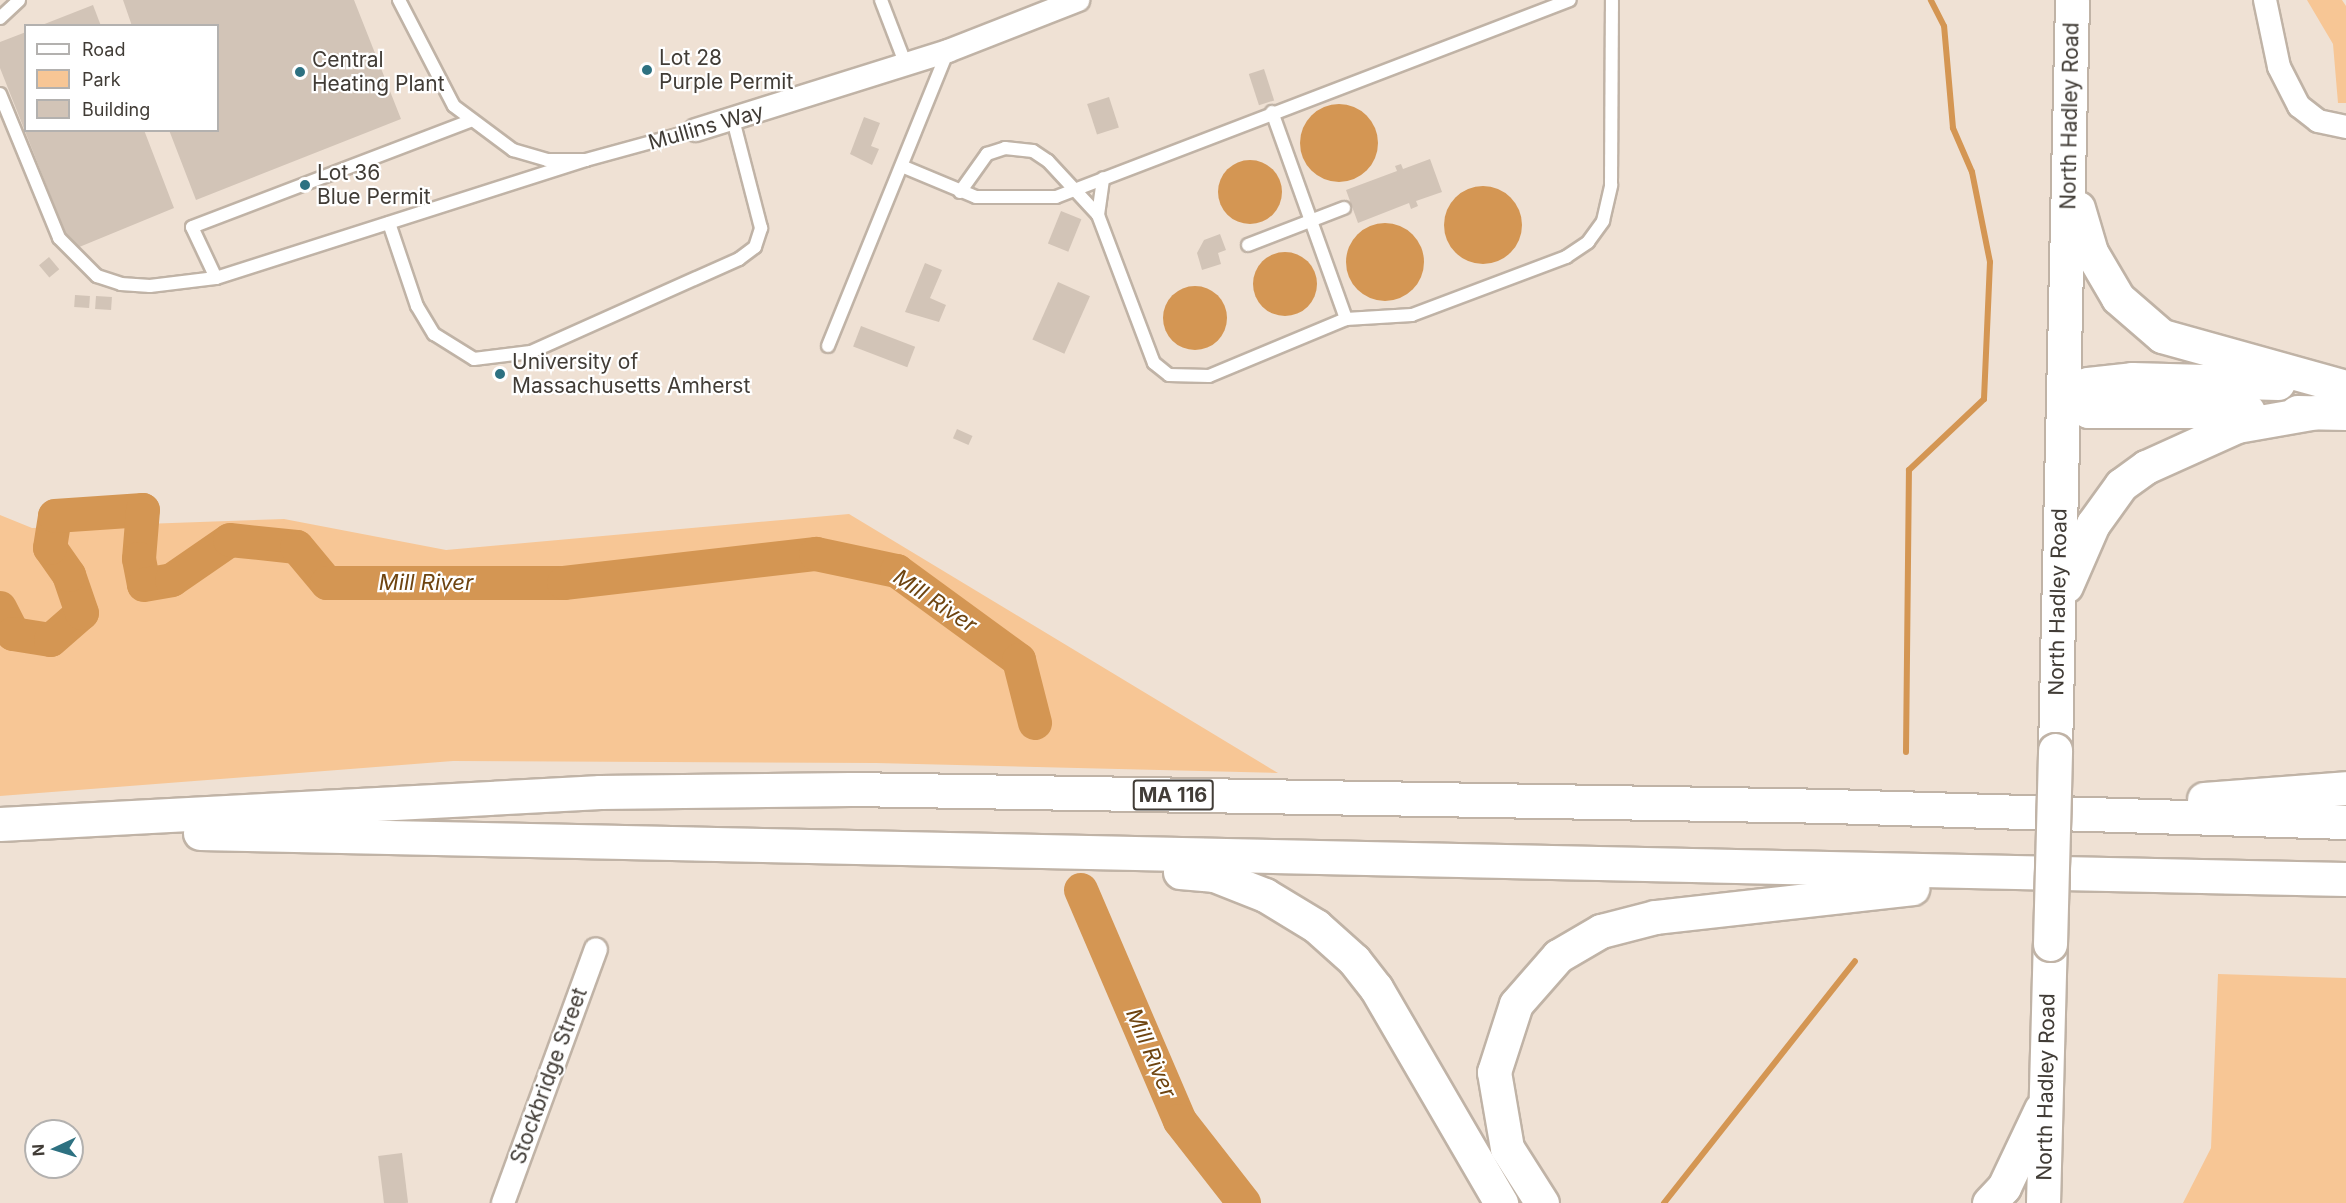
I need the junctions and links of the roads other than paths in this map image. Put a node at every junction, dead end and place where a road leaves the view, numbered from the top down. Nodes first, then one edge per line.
1 (19, 0) edge
2 (399, 0) edge
3 (881, 0) edge
4 (1078, 0) edge
5 (1570, 0) edge
6 (1612, 0) edge
7 (2072, 0) edge
8 (2265, 0) edge
9 (0, 18) edge
10 (948, 51) junction
11 (906, 65) junction
12 (0, 94) edge
13 (1272, 112) junction
14 (734, 120) junction
15 (469, 121) junction
16 (2346, 127) edge
17 (696, 130) joint
18 (586, 160) junction
19 (904, 167) junction
20 (2069, 174) junction
21 (1103, 178) junction
22 (1075, 190) junction
23 (960, 192) junction
24 (1344, 208) dead end
25 (1098, 215) junction
26 (1311, 221) junction
27 (389, 223) junction
28 (1248, 244) dead end
29 (216, 278) junction
30 (1346, 319) junction
31 (828, 346) dead end
32 (2063, 394) junction
33 (2333, 399) edge
34 (2057, 609) junction
35 (2346, 788) edge
36 (2085, 815) junction
37 (2346, 822) edge
38 (0, 824) edge
39 (0, 828) edge
40 (756, 845) junction
41 (2346, 879) edge
42 (2346, 886) edge
43 (596, 949) dead end
44 (2046, 1100) junction
45 (503, 1203) edge
46 (1501, 1203) edge
47 (1542, 1203) edge
48 (1989, 1203) edge
49 (2043, 1203) edge

1 - 9 lane
2 - 15 lane, Mullins Way
3 - 11 lane
4 - 10 street, Mullins Way
5 - 13 lane
6 - 30 lane
7 - 20 main road, North Hadley Road
8 - 16 street
10 - 11 street, Mullins Way
10 - 19 lane
11 - 14 street, Mullins Way
12 - 29 lane
13 - 21 lane
13 - 26 lane
14 - 17 street, Mullins Way
14 - 27 lane
15 - 18 lane, Mullins Way
15 - 29 lane
17 - 18 lane, Mullins Way
18 - 27 lane
19 - 23 lane
19 - 31 lane
20 - 32 main road, North Hadley Road
20 - 33 main road
21 - 22 lane
21 - 25 lane
22 - 23 lane
22 - 23 lane
22 - 25 lane
24 - 26 lane
25 - 30 lane
26 - 28 lane
26 - 30 lane
27 - 29 lane
32 - 33 main road
32 - 34 main road, North Hadley Road
33 - 34 main road
34 - 44 main road, North Hadley Road, bridge
35 - 36 main road
36 - 37 main road, MA 116
36 - 38 main road, MA 116
39 - 40 main road
40 - 41 main road
40 - 46 main road
42 - 47 main road
43 - 45 street, Stockbridge Street
44 - 48 main road
44 - 49 main road, North Hadley Road

